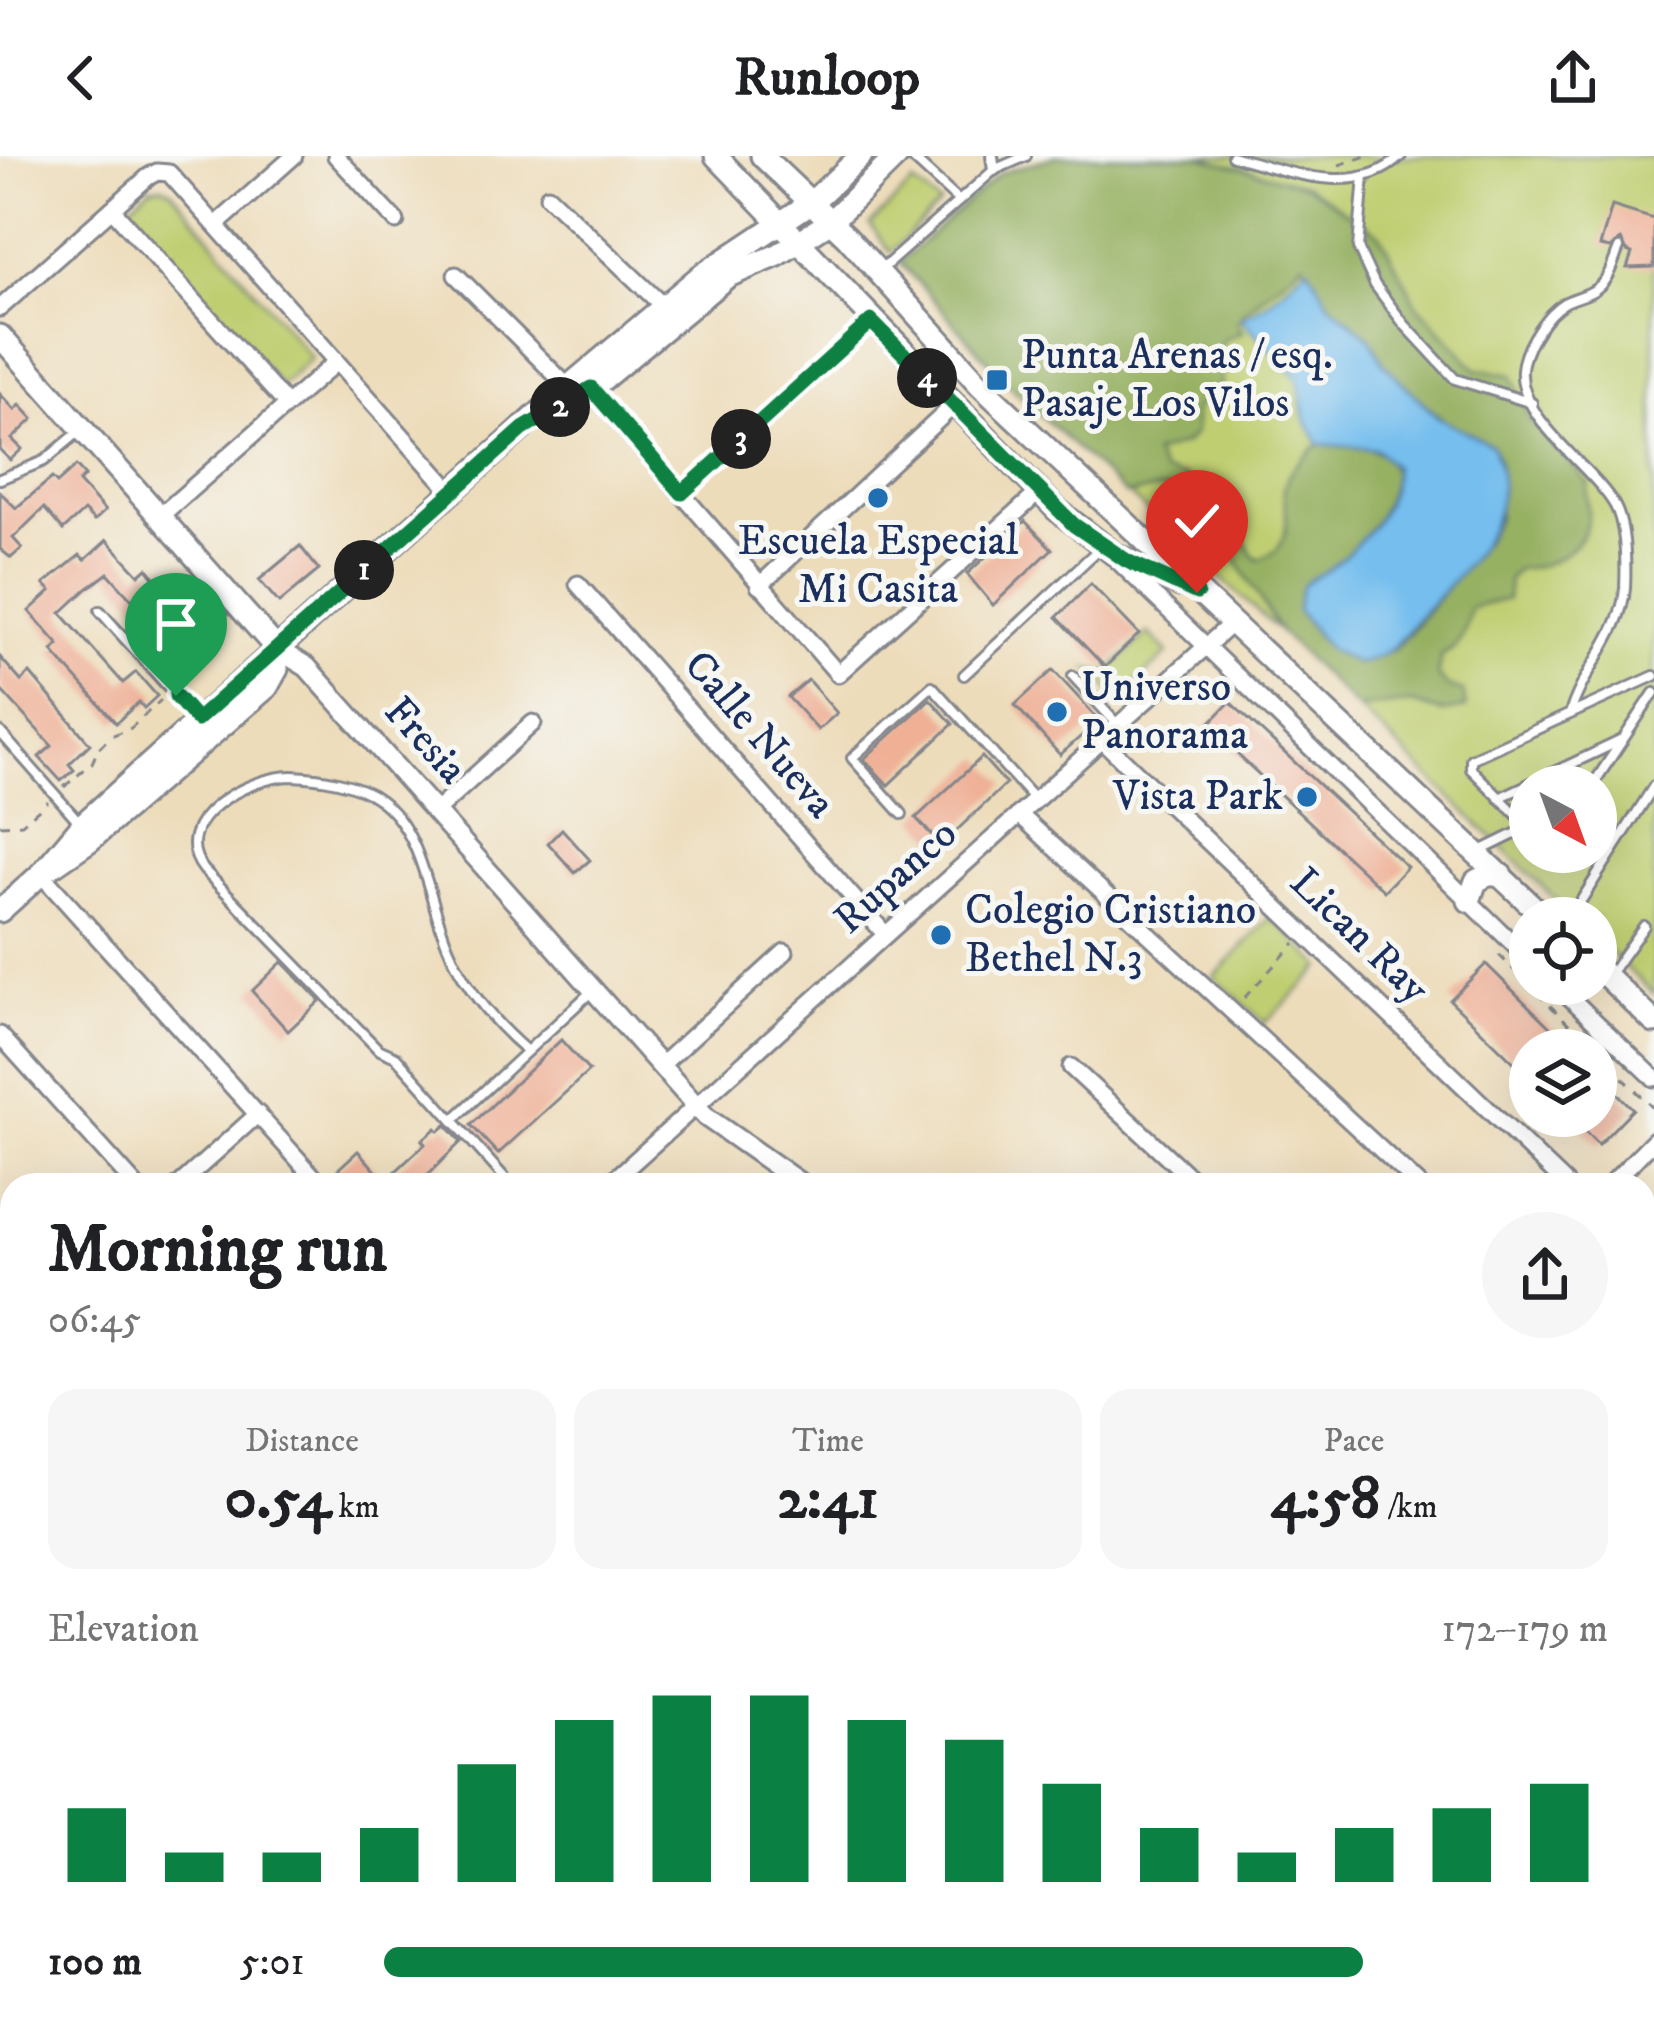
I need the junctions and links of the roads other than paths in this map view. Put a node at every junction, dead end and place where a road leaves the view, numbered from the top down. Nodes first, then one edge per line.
1 (294, 156) edge
2 (336, 156) edge
3 (716, 156) edge
4 (897, 156) edge
5 (910, 156) edge
6 (992, 156) edge
7 (1026, 156) edge
8 (1232, 156) edge
9 (1401, 156) edge
10 (855, 161) edge
11 (770, 163) edge
12 (994, 170) junction
13 (1364, 176) junction
14 (548, 196) dead end
15 (959, 201) junction
16 (812, 202) junction
17 (112, 209) junction
18 (396, 221) dead end
19 (831, 221) junction
20 (783, 224) junction
21 (216, 225) junction
22 (801, 242) junction
23 (1619, 248) dead end
24 (879, 272) junction
25 (455, 275) dead end
26 (664, 307) junction
27 (0, 308) edge
28 (871, 321) junction
29 (0, 336) edge
30 (336, 362) junction
31 (579, 388) junction
32 (1532, 403) junction
33 (287, 405) junction
34 (954, 405) junction
35 (82, 429) junction
36 (0, 479) edge
37 (452, 492) junction
38 (1039, 492) junction
39 (682, 493) junction
40 (159, 517) junction
41 (1102, 546) junction
42 (578, 584) dead end
43 (759, 586) junction
44 (1197, 593) junction
45 (100, 610) dead end
46 (1232, 622) junction
47 (1206, 646) junction
48 (276, 648) junction
49 (964, 675) dead end
50 (1073, 676) dead end
51 (1654, 676) edge
52 (1654, 693) edge
53 (1570, 714) junction
54 (533, 723) dead end
55 (1118, 725) junction
56 (201, 730) junction
57 (0, 732) edge
58 (1102, 740) junction
59 (1622, 740) junction
60 (1606, 765) edge
61 (1654, 786) edge
62 (1499, 798) junction
63 (1035, 800) junction
64 (1509, 807) edge
65 (435, 812) junction
66 (902, 814) dead end
67 (1019, 814) junction
68 (82, 825) junction
69 (1509, 837) edge
70 (1477, 852) junction
71 (41, 874) junction
72 (1501, 875) junction
73 (1524, 897) edge
74 (1583, 897) edge
75 (1469, 902) junction
76 (0, 911) edge
77 (1644, 926) dead end
78 (885, 934) junction
79 (1509, 940) edge
80 (785, 952) dead end
81 (1617, 956) edge
82 (1617, 986) edge
83 (593, 990) junction
84 (1578, 1005) edge
85 (1654, 1022) edge
86 (0, 1035) edge
87 (527, 1051) junction
88 (660, 1066) junction
89 (1070, 1067) dead end
90 (1654, 1078) edge
91 (695, 1106) junction
92 (258, 1114) junction
93 (452, 1120) junction
94 (1654, 1141) edge
95 (124, 1173) edge
96 (192, 1173) edge
97 (310, 1173) edge
98 (501, 1173) edge
99 (621, 1173) edge
100 (786, 1173) edge
101 (1185, 1173) edge
102 (1406, 1173) edge
103 (1554, 1173) edge
104 (1622, 1173) edge

1 - 21 street
2 - 18 street
3 - 20 main road
4 - 19 main road
5 - 15 lane
6 - 12 street
7 - 12 lane
8 - 13 lane
9 - 13 lane
10 - 11 main road
10 - 16 main road
11 - 16 main road
12 - 15 lane
13 - 32 lane
14 - 26 street
15 - 24 lane
16 - 19 main road
16 - 20 main road
17 - 21 street
17 - 27 street
17 - 33 street
19 - 22 main road
19 - 24 main road
20 - 22 main road
20 - 26 main road
21 - 30 street
22 - 28 main road
22 - 31 main road
23 - 32 lane
24 - 44 main road
25 - 31 street
26 - 31 main road
28 - 34 main road
28 - 39 street
29 - 35 main road, Fresia
30 - 33 street
30 - 37 street
31 - 37 main road
31 - 39 street
32 - 53 lane
33 - 40 street
34 - 38 main road
34 - 43 street
35 - 36 lane
35 - 40 main road, Fresia
37 - 48 main road
38 - 41 main road
38 - 43 street
39 - 43 street
40 - 48 main road, Fresia
41 - 44 main road
41 - 47 street
41 - 49 lane
42 - 78 street, Calle Nueva
44 - 46 main road
45 - 56 lane
46 - 47 street, Rupanco
46 - 70 main road
47 - 55 street, Rupanco
47 - 75 street
48 - 56 main road
48 - 65 street, Fresia
50 - 55 lane
51 - 53 lane
52 - 59 lane
53 - 62 lane
54 - 65 street
55 - 58 street, Rupanco
56 - 68 main road
56 - 71 main road
57 - 68 lane
58 - 63 street, Rupanco
58 - 103 street, Lican Ray
59 - 60 lane
59 - 62 lane
61 - 74 lane
62 - 64 lane
63 - 66 lane
63 - 67 street, Rupanco
65 - 83 street, Fresia
67 - 78 street, Rupanco
67 - 102 street
68 - 71 main road
69 - 70 lane
70 - 72 main road
71 - 76 main road
71 - 92 street
72 - 73 main road
72 - 75 main road
75 - 79 street
77 - 81 lane
78 - 91 street, Rupanco
80 - 88 street
82 - 85 main road
83 - 87 lane
83 - 88 street, Fresia
84 - 90 street
86 - 95 street
87 - 93 lane
87 - 93 lane
88 - 91 street, Fresia
89 - 101 street
91 - 99 street, Rupanco
91 - 100 street, Fresia
92 - 96 street
92 - 97 street
93 - 98 lane
94 - 104 street

